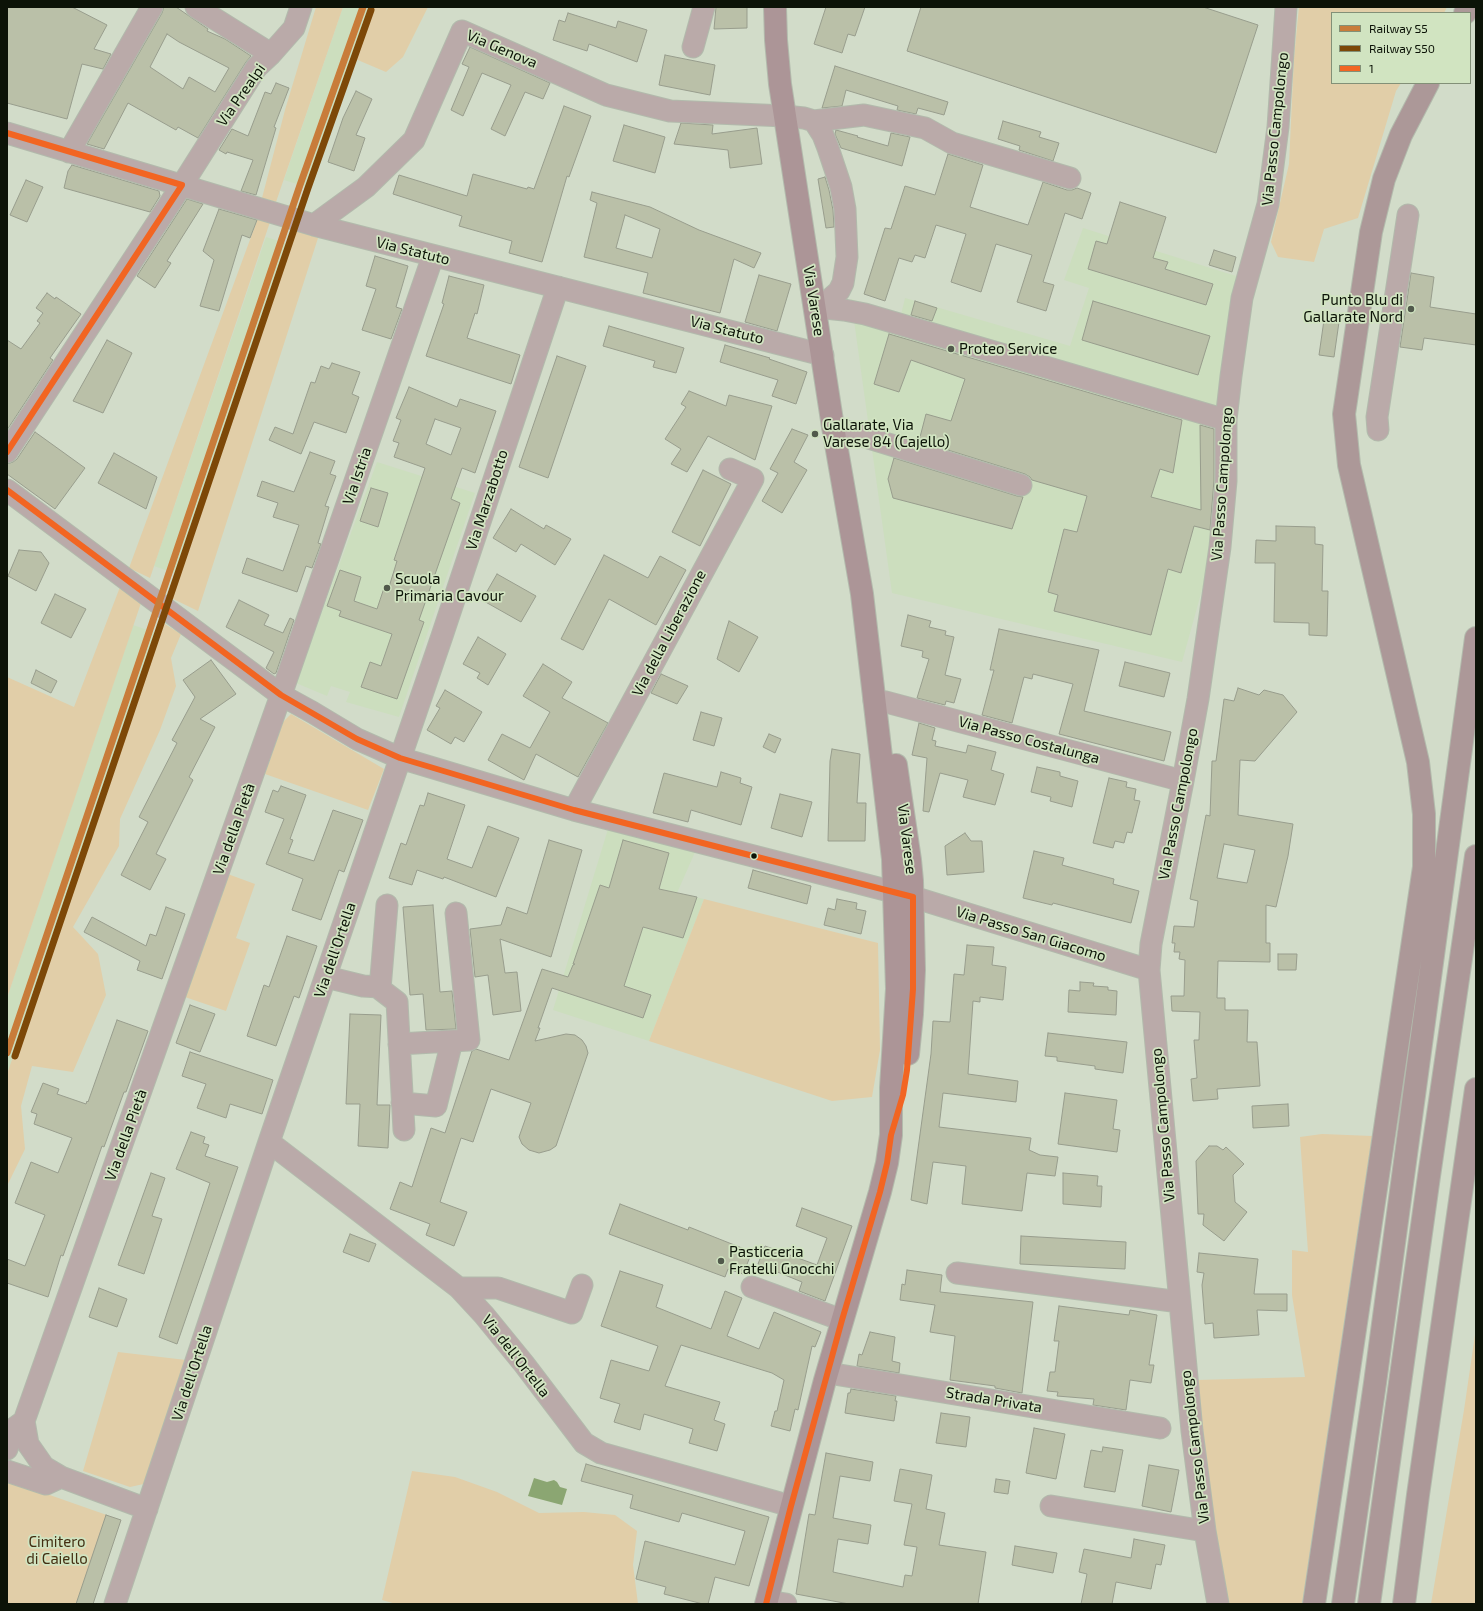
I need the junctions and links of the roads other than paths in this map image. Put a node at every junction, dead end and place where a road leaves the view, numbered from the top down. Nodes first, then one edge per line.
1 (152, 7) edge
2 (196, 7) edge
3 (301, 7) edge
4 (704, 7) edge
5 (775, 7) edge
6 (1286, 7) edge
7 (693, 47) dead end
8 (271, 54) junction
9 (1427, 84) edge
10 (785, 116) junction
11 (814, 121) junction
12 (7, 134) edge
13 (69, 152) junction
14 (1070, 178) dead end
15 (182, 185) junction
16 (1408, 215) dead end
17 (314, 225) junction
18 (433, 256) junction
19 (558, 286) junction
20 (815, 308) junction
21 (823, 355) junction
22 (1226, 420) junction
23 (833, 427) junction
24 (1378, 430) dead end
25 (7, 452) edge
26 (730, 469) dead end
27 (1021, 485) dead end
28 (7, 490) edge
29 (1476, 638) edge
30 (281, 695) junction
31 (880, 702) junction
32 (400, 758) junction
33 (1184, 781) junction
34 (574, 810) junction
35 (1476, 856) edge
36 (904, 895) junction
37 (387, 905) dead end
38 (456, 913) dead end
39 (1149, 970) junction
40 (326, 977) junction
41 (380, 988) junction
42 (452, 1041) junction
43 (399, 1044) junction
44 (1476, 1089) edge
45 (402, 1103) junction
46 (404, 1130) dead end
47 (269, 1142) junction
48 (957, 1273) dead end
49 (582, 1285) dead end
50 (752, 1287) dead end
51 (459, 1288) junction
52 (1180, 1302) junction
53 (842, 1320) junction
54 (828, 1372) junction
55 (24, 1421) junction
56 (1160, 1428) dead end
57 (7, 1449) edge
58 (7, 1471) edge
59 (61, 1477) junction
60 (791, 1506) junction
61 (1052, 1506) dead end
62 (147, 1508) junction
63 (1205, 1531) junction
64 (773, 1603) edge
65 (115, 1604) edge
66 (1218, 1604) edge
67 (1314, 1604) edge
68 (1343, 1604) edge
69 (1369, 1604) edge
70 (1404, 1604) edge

1 - 13 street
2 - 8 street
3 - 8 street, Via Prealpi
4 - 7 street
5 - 10 main road, Via Varese
6 - 22 street, Via Passo Campolongo
8 - 15 street, Via Prealpi
9 - 67 highway
10 - 11 street
10 - 17 street, Via Genova
10 - 20 main road, Via Varese
11 - 14 street
11 - 20 street
12 - 13 street, Via Statuto
13 - 15 street, Via Statuto
15 - 17 street, Via Statuto
15 - 25 street, Via Prealpi
16 - 24 street
17 - 18 street, Via Statuto
18 - 19 street, Via Statuto
18 - 30 street, Via Istria
19 - 21 street, Via Statuto
19 - 32 street, Via Marzabotto
20 - 21 main road, Via Varese
20 - 22 street
21 - 23 main road, Via Varese
22 - 33 street, Via Passo Campolongo
23 - 27 street
23 - 31 main road, Via Varese
26 - 34 street, Via della Liberazione
28 - 30 street
29 - 68 highway
30 - 32 street
30 - 55 street, Via della Pietà
31 - 33 street, Via Passo Costalunga
31 - 36 main road, Via Varese
32 - 34 street
32 - 40 street, Via dell'Ortella
33 - 39 street, Via Passo Campolongo
34 - 36 street
35 - 69 highway
36 - 39 street, Via Passo San Giacomo
36 - 53 main road, Via Varese
37 - 41 street
38 - 42 street
39 - 52 street, Via Passo Campolongo
40 - 41 street
40 - 47 street, Via dell'Ortella
41 - 43 street
42 - 43 street
42 - 45 street
43 - 45 street
44 - 70 highway
45 - 46 street
47 - 51 street, Via dell'Ortella
47 - 62 street, Via dell'Ortella
48 - 52 street
49 - 51 street
50 - 53 street
51 - 60 street, Via dell'Ortella
52 - 63 street, Via Passo Campolongo
53 - 54 main road, Via Varese
54 - 56 street, Strada Privata
54 - 60 main road, Via Varese
55 - 57 street
55 - 59 street, Via della Pietà
58 - 59 street
59 - 62 street, Via della Pietà
60 - 64 main road, Via Varese
61 - 63 street
62 - 65 street, Via dell'Ortella
63 - 66 street, Via Passo Campolongo

